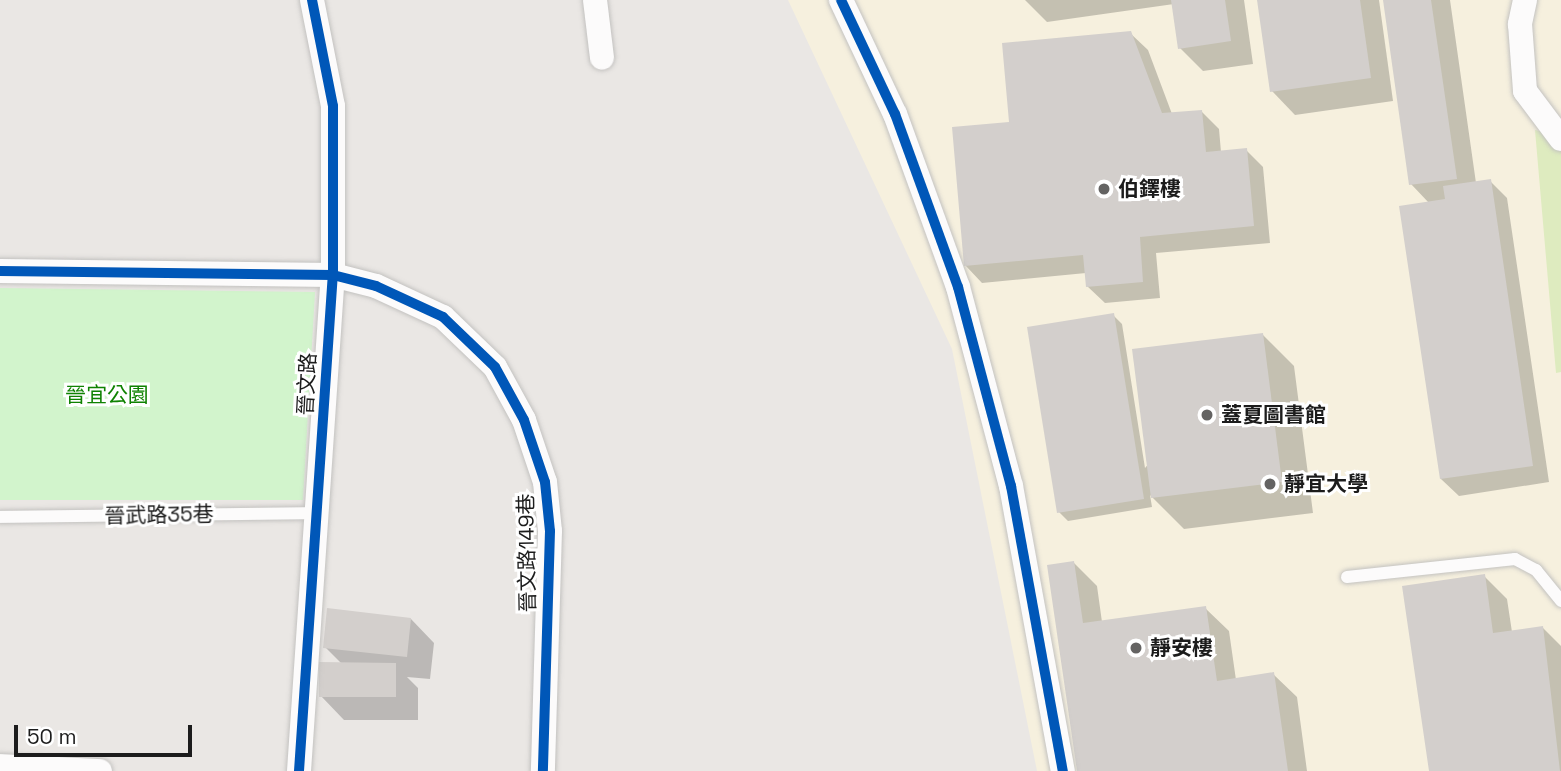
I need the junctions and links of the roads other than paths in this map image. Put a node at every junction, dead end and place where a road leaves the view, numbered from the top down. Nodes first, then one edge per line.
1 (312, 0) edge
2 (595, 0) edge
3 (841, 0) edge
4 (1525, 0) edge
5 (601, 58) dead end
6 (1557, 128) edge
7 (0, 271) edge
8 (333, 275) junction
9 (319, 513) junction
10 (0, 517) edge
11 (1347, 577) dead end
12 (1561, 601) edge
13 (0, 766) edge
14 (100, 771) edge
15 (299, 771) edge
16 (543, 771) edge
17 (1063, 771) edge

1 - 8 street, 晉文路
2 - 5 street
3 - 17 street
4 - 6 street
7 - 8 street, 晉文路149巷
8 - 9 street, 晉文路
8 - 16 street, 晉文路149巷
9 - 10 lane, 晉武路35巷
9 - 15 street, 晉文路
11 - 12 lane
13 - 14 street

